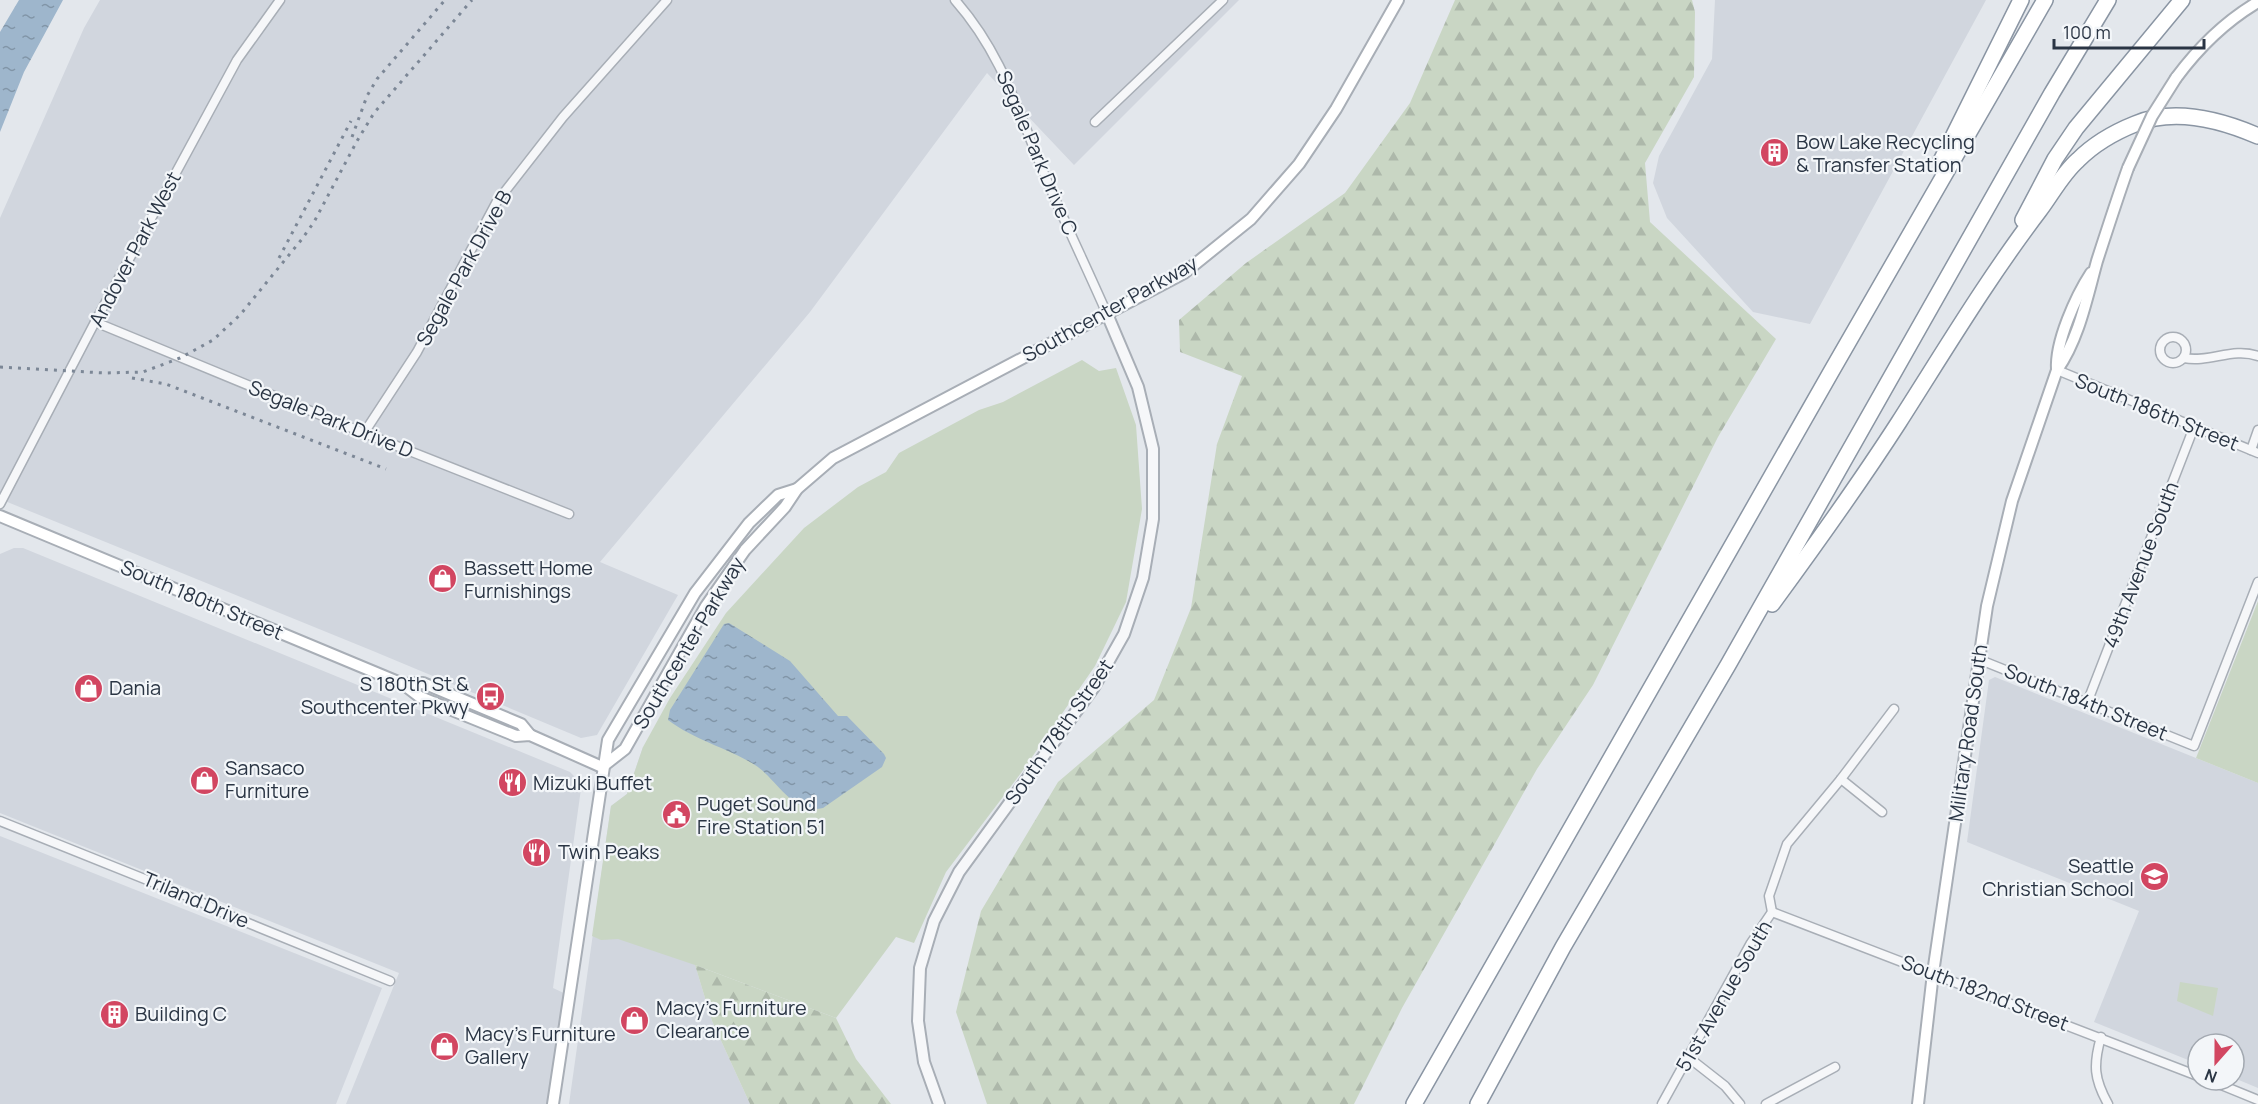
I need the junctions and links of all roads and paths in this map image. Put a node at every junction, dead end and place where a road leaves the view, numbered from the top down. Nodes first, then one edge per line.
1 (280, 0) edge
2 (667, 0) edge
3 (955, 0) edge
4 (1223, 0) edge
5 (1398, 0) edge
6 (2021, 0) edge
7 (2045, 0) edge
8 (2108, 0) edge
9 (2182, 0) edge
10 (2258, 2) edge
11 (1095, 122) dead end
12 (2258, 136) edge
13 (2006, 255) junction
14 (1890, 270) junction
15 (1107, 314) junction
16 (95, 322) junction
17 (2258, 356) edge
18 (2184, 358) dead end
19 (2057, 370) junction
20 (2194, 428) junction
21 (2258, 430) edge
22 (364, 433) junction
23 (2254, 451) edge
24 (797, 489) junction
25 (0, 504) edge
26 (569, 514) dead end
27 (0, 516) edge
28 (2258, 582) edge
29 (1978, 659) junction
30 (1728, 665) junction
31 (2087, 703) junction
32 (1894, 709) dead end
33 (602, 767) junction
34 (1841, 779) junction
35 (1882, 812) dead end
36 (0, 821) edge
37 (1772, 912) junction
38 (1933, 973) junction
39 (390, 981) dead end
40 (2101, 1037) junction
41 (1688, 1057) junction
42 (1835, 1067) dead end
43 (2186, 1071) edge
44 (2238, 1092) edge
45 (2258, 1100) edge
46 (553, 1104) edge
47 (939, 1104) edge
48 (1414, 1104) edge
49 (1479, 1104) edge
50 (1662, 1104) edge
51 (1740, 1104) edge
52 (1766, 1104) edge
53 (1918, 1104) edge
54 (2108, 1104) edge

1 - 16 street, Andover Park West
2 - 22 street, Segale Park Drive B
3 - 15 street, Segale Park Drive C
4 - 11 street
5 - 15 main road, Southcenter Parkway
6 - 14 highway
7 - 14 highway
8 - 30 highway
9 - 13 highway
10 - 19 main road, Military Road South, bridge
12 - 13 highway
13 - 30 highway
14 - 48 highway
15 - 24 main road, Southcenter Parkway
15 - 47 street, South 178th Street
16 - 22 street, Segale Park Drive D
16 - 25 street, Andover Park West
17 - 18 street
19 - 20 street, South 186th Street
19 - 29 main road, Military Road South
20 - 23 street, South 186th Street
20 - 31 street, 49th Avenue South
21 - 23 street
22 - 26 street, Segale Park Drive D
24 - 33 main road, Southcenter Parkway
24 - 33 main road, Southcenter Parkway
27 - 33 main road, South 180th Street
28 - 31 street, South 184th Street
29 - 31 street, South 184th Street
29 - 38 main road, Military Road South
30 - 49 highway
32 - 34 street, 51st Avenue South
33 - 46 main road, Southcenter Parkway
34 - 35 street
34 - 37 street, 51st Avenue South
36 - 39 street, Triland Drive
37 - 38 street, South 182nd Street
37 - 41 street, 51st Avenue South
38 - 40 street, South 182nd Street
38 - 53 main road, Military Road South
40 - 43 street, South 182nd Street
40 - 54 street
41 - 50 street, 51st Avenue South
41 - 51 street
42 - 52 street
44 - 45 street

